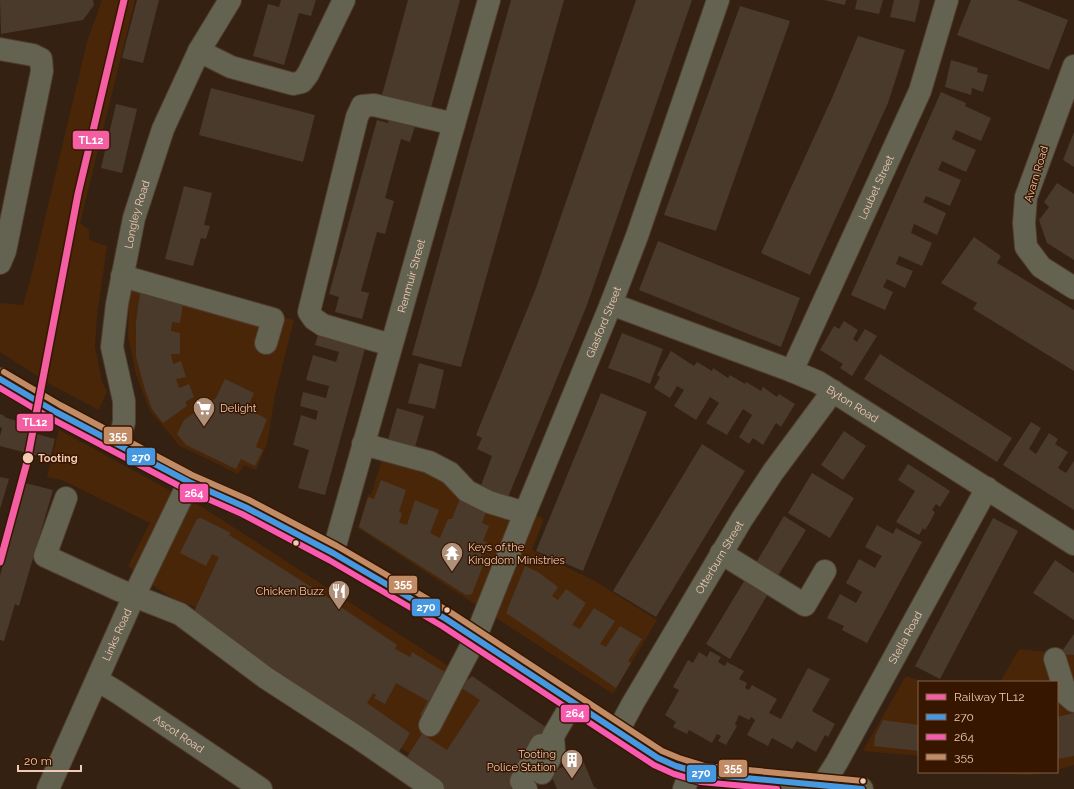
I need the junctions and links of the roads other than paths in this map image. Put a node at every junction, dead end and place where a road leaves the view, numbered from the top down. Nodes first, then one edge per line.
1 (230, 0) edge
2 (344, 0) edge
3 (489, 0) edge
4 (718, 0) edge
5 (947, 0) edge
6 (0, 49) edge
7 (199, 51) junction
8 (1074, 66) edge
9 (454, 124) junction
10 (0, 263) edge
11 (122, 276) junction
12 (1074, 288) edge
13 (611, 304) junction
14 (266, 343) dead end
15 (391, 344) junction
16 (792, 371) junction
17 (2, 380) edge
18 (833, 391) junction
19 (119, 444) junction
20 (363, 444) junction
21 (189, 482) junction
22 (987, 488) junction
23 (66, 498) dead end
24 (525, 513) junction
25 (1074, 544) edge
26 (333, 553) junction
27 (721, 553) junction
28 (825, 571) dead end
29 (134, 596) junction
30 (475, 638) junction
31 (1055, 659) dead end
32 (97, 680) junction
33 (1074, 701) edge
34 (573, 702) junction
35 (430, 725) dead end
36 (618, 731) junction
37 (553, 736) junction
38 (542, 773) dead end
39 (687, 780) edge
40 (821, 787) edge
41 (48, 789) edge
42 (260, 789) edge
43 (433, 789) edge
44 (526, 789) edge
45 (862, 789) edge

1 - 7 street, Longley Road
2 - 7 street
3 - 9 street, Renmuir Street
4 - 13 street, Glasford Street
5 - 16 street, Loubet Street
6 - 10 street
7 - 11 street, Longley Road
8 - 12 street, Avarn Road
9 - 15 street, Renmuir Street
9 - 15 street
11 - 14 street
11 - 19 street, Longley Road
13 - 16 street, Byton Road
13 - 24 street, Glasford Street
15 - 20 street, Renmuir Street
16 - 18 street, Byton Road
17 - 19 main road
18 - 22 street, Byton Road
18 - 27 street, Otterburn Street
19 - 21 main road
20 - 24 street
20 - 26 street, Renmuir Street
21 - 26 main road
21 - 29 street, Links Road
22 - 25 street, Byton Road
22 - 40 street, Stella Road
23 - 29 street
24 - 30 street, Glasford Street
26 - 30 main road
27 - 28 street
27 - 36 street, Otterburn Street
29 - 32 street, Links Road
29 - 43 street
30 - 34 main road
30 - 35 street, Glasford Street
31 - 33 street
32 - 41 street, Links Road
32 - 42 street, Ascot Road
34 - 36 main road
34 - 37 street
36 - 39 main road
37 - 38 street
37 - 44 street
39 - 40 main road
40 - 45 main road

